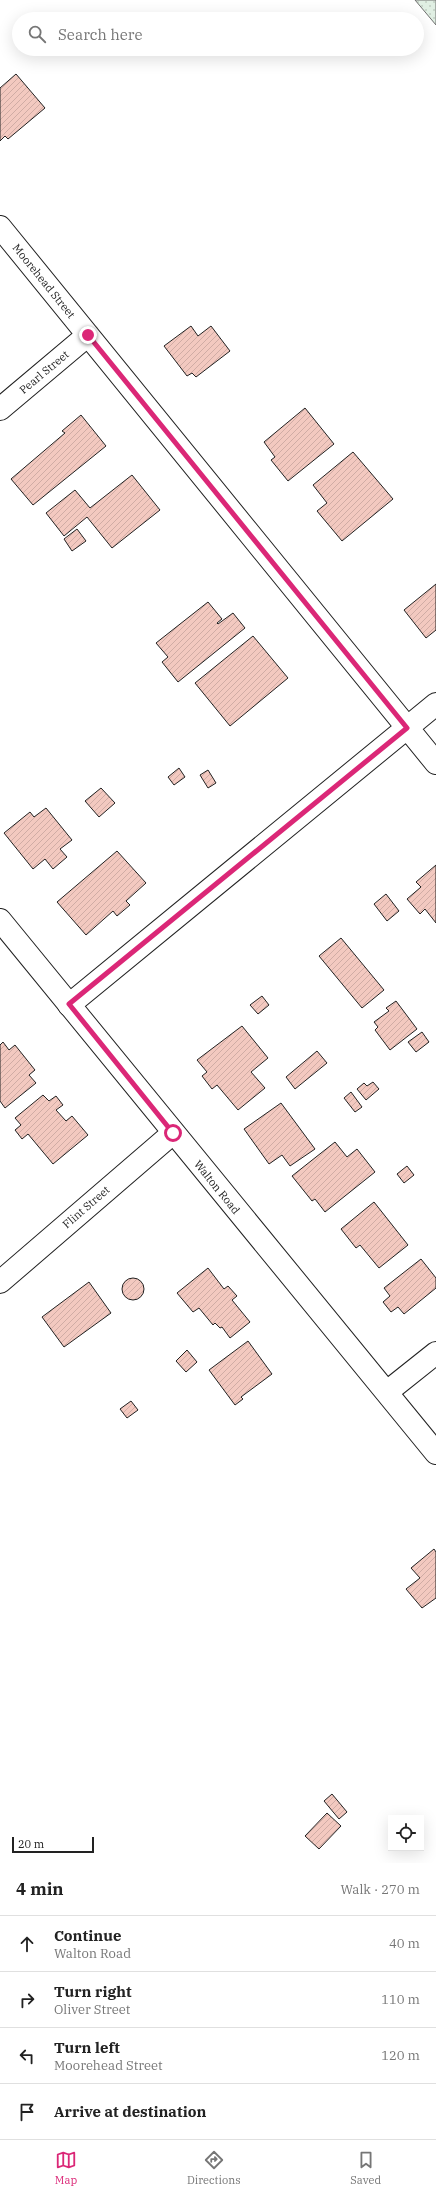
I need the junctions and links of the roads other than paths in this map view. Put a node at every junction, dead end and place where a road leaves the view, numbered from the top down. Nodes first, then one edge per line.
1 (0, 227) edge
2 (88, 335) junction
3 (0, 409) edge
4 (436, 704) edge
5 (407, 728) junction
6 (436, 763) edge
7 (0, 920) edge
8 (69, 1004) junction
9 (173, 1133) junction
10 (0, 1282) edge
11 (436, 1353) edge
12 (387, 1392) junction
13 (436, 1453) edge

1 - 2 street, Moorehead Street
2 - 3 street, Pearl Street
2 - 5 street, Moorehead Street
4 - 5 street
5 - 6 street, Moorehead Street
5 - 8 street
7 - 8 street, Walton Road
8 - 9 street, Walton Road
9 - 10 street, Flint Street
9 - 12 street, Walton Road
11 - 12 street
12 - 13 street, Walton Road

